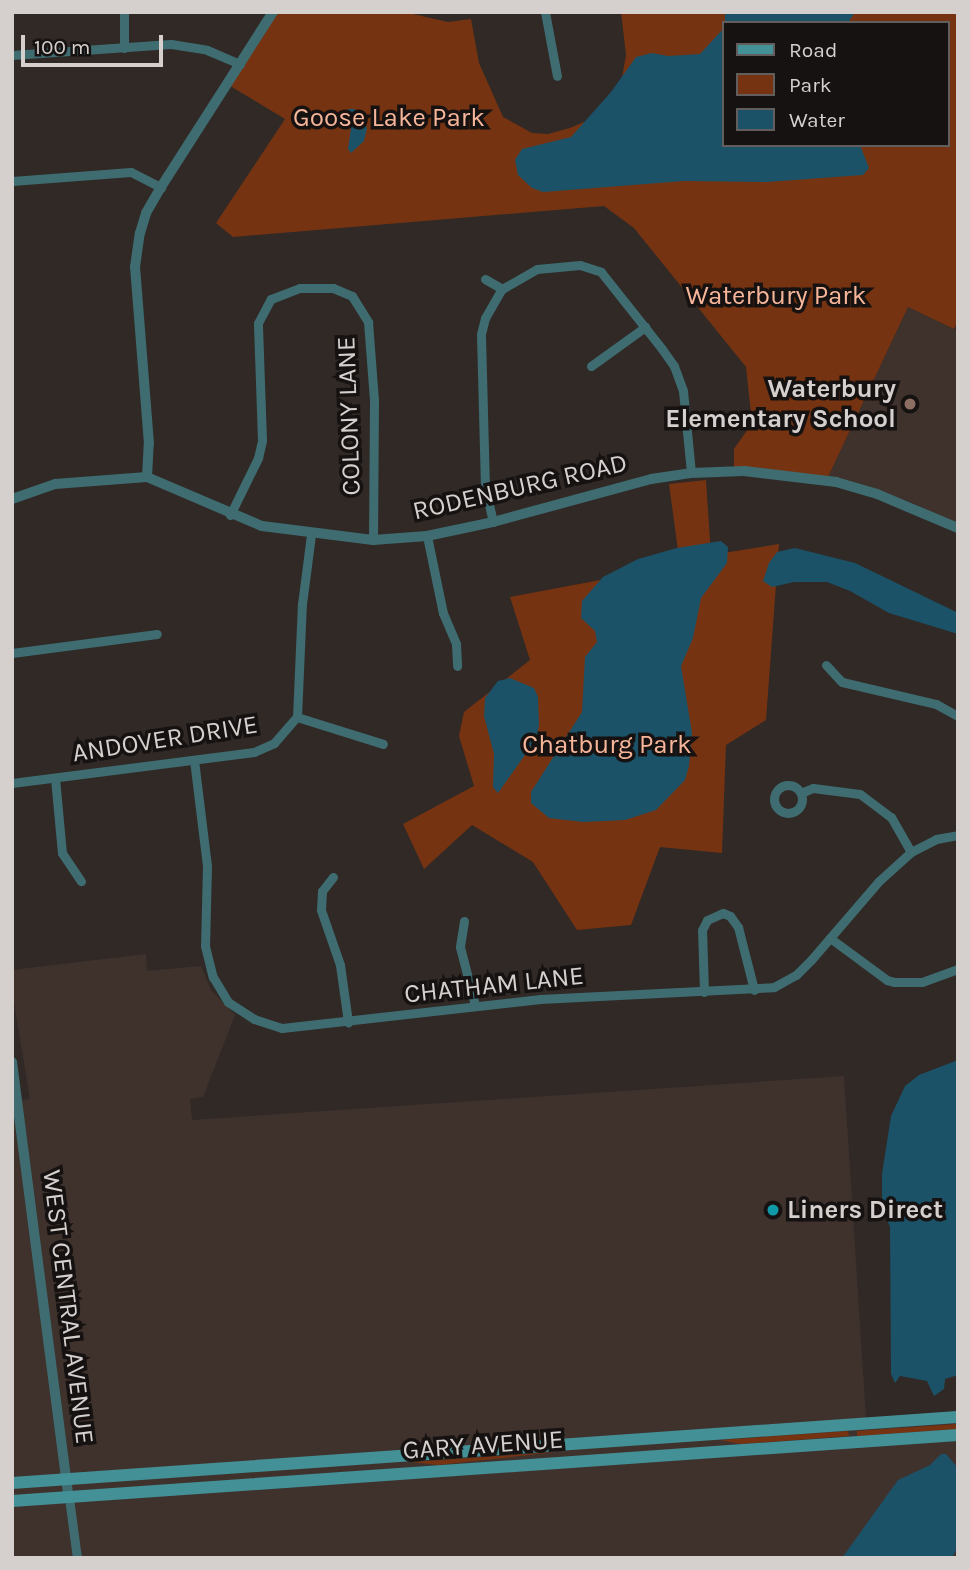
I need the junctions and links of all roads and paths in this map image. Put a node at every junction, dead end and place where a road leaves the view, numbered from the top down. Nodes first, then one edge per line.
1 (124, 12) edge
2 (273, 12) edge
3 (545, 12) edge
4 (124, 48) junction
5 (12, 55) edge
6 (240, 64) junction
7 (557, 76) dead end
8 (12, 181) edge
9 (161, 187) junction
10 (485, 279) dead end
11 (502, 289) junction
12 (645, 327) junction
13 (591, 366) dead end
14 (691, 473) junction
15 (147, 477) junction
16 (12, 499) edge
17 (230, 514) junction
18 (493, 522) junction
19 (958, 528) edge
20 (312, 535) junction
21 (427, 536) junction
22 (373, 540) junction
23 (157, 634) dead end
24 (12, 653) edge
25 (826, 665) dead end
26 (457, 666) dead end
27 (958, 716) edge
28 (297, 717) junction
29 (383, 744) dead end
30 (194, 760) junction
31 (55, 778) junction
32 (12, 783) edge
33 (801, 793) dead end
34 (958, 835) edge
35 (911, 852) junction
36 (333, 877) dead end
37 (81, 881) dead end
38 (464, 921) dead end
39 (830, 938) junction
40 (958, 969) edge
41 (754, 990) junction
42 (704, 992) junction
43 (475, 1005) junction
44 (348, 1022) junction
45 (12, 1062) edge
46 (958, 1417) edge
47 (958, 1435) edge
48 (67, 1479) junction
49 (12, 1483) edge
50 (69, 1498) junction
51 (12, 1501) edge
52 (77, 1558) edge

1 - 4 street
2 - 6 street
3 - 7 street
4 - 5 street
4 - 6 street
6 - 9 street
8 - 9 street
9 - 15 street
10 - 11 street
11 - 12 street
11 - 18 street
12 - 13 street
12 - 14 street
14 - 18 street, RODENBURG ROAD
14 - 19 street, RODENBURG ROAD
15 - 16 street, RODENBURG ROAD
15 - 17 street, RODENBURG ROAD
17 - 20 street, RODENBURG ROAD
17 - 22 street, COLONY LANE
18 - 21 street, RODENBURG ROAD
20 - 22 street, RODENBURG ROAD
20 - 28 street
21 - 22 street, RODENBURG ROAD
21 - 26 street
23 - 24 street
25 - 27 street
28 - 29 street
28 - 30 street, ANDOVER DRIVE
30 - 31 street, ANDOVER DRIVE
30 - 44 street, CHATHAM LANE
31 - 32 street, ANDOVER DRIVE
31 - 37 street
33 - 35 street
34 - 35 street, CHATHAM LANE
35 - 39 street, CHATHAM LANE
36 - 44 street
38 - 43 street
39 - 40 street
39 - 41 street, CHATHAM LANE
41 - 42 street, CHATHAM LANE
41 - 42 street
42 - 43 street, CHATHAM LANE
43 - 44 street, CHATHAM LANE
45 - 48 street, WEST CENTRAL AVENUE
46 - 48 main road, GARY AVENUE
47 - 50 main road, GARY AVENUE
48 - 49 main road, GARY AVENUE
48 - 50 street, WEST CENTRAL AVENUE
50 - 51 main road, GARY AVENUE
50 - 52 street, WEST CENTRAL AVENUE

